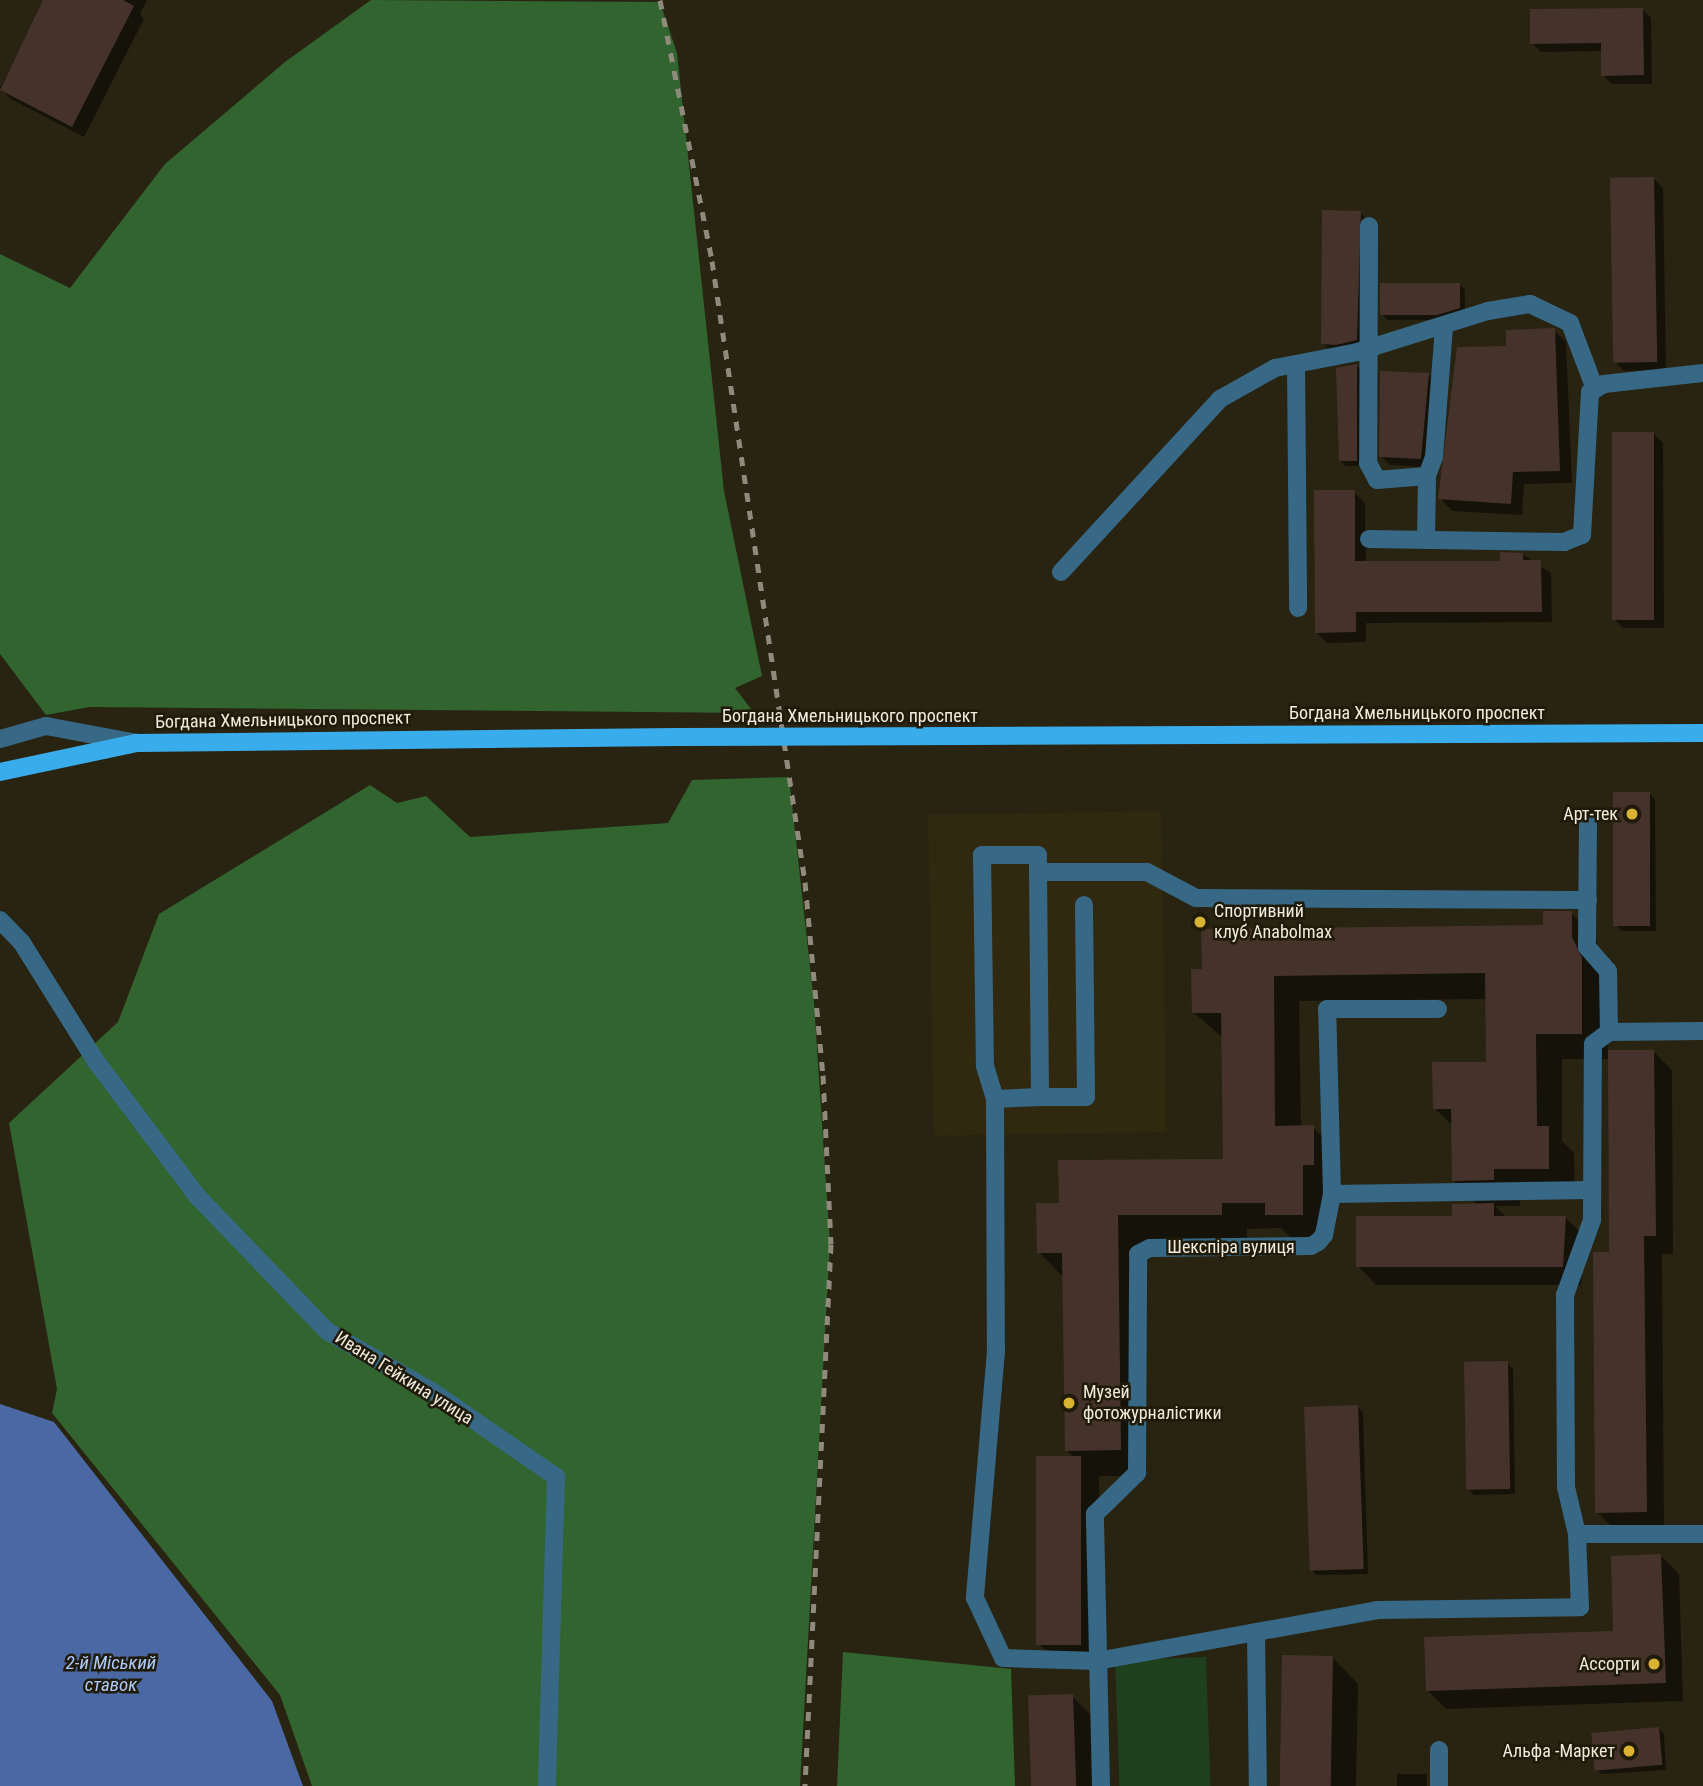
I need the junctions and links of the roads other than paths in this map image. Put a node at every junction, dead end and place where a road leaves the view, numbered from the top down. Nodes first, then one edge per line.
1 (1370, 226) dead end
2 (1444, 327) junction
3 (1369, 349) junction
4 (1296, 364) junction
5 (1703, 373) edge
6 (1595, 389) junction
7 (1427, 476) junction
8 (1369, 539) dead end
9 (1426, 540) junction
10 (1061, 572) dead end
11 (1298, 608) dead end
12 (1703, 733) edge
13 (0, 739) edge
14 (137, 743) junction
15 (0, 772) edge
16 (1588, 824) dead end
17 (1038, 872) junction
18 (1588, 900) junction
19 (1084, 905) dead end
20 (0, 920) edge
21 (1438, 1009) dead end
22 (1703, 1031) edge
23 (1609, 1032) junction
24 (1040, 1097) junction
25 (995, 1099) junction
26 (1592, 1190) junction
27 (1332, 1194) junction
28 (1577, 1534) junction
29 (1703, 1534) edge
30 (1256, 1633) junction
31 (1097, 1661) junction
32 (1439, 1750) dead end
33 (547, 1786) edge
34 (1101, 1786) edge
35 (1258, 1786) edge
36 (1439, 1786) edge

1 - 3 lane
2 - 3 lane
2 - 6 lane
2 - 7 lane
3 - 4 lane
3 - 7 lane
4 - 10 lane
4 - 11 lane
5 - 6 lane
6 - 9 lane
7 - 9 lane
8 - 9 lane
12 - 14 main road, Богдана Хмельницького проспект, bridge
13 - 14 lane
14 - 15 main road, Богдана Хмельницького проспект
16 - 18 lane
17 - 18 lane
17 - 24 lane
17 - 25 lane
18 - 23 lane
19 - 24 lane
20 - 33 lane, Ивана Гейкина улица
21 - 27 lane, Шекспіра вулиця
22 - 23 lane
23 - 26 lane
24 - 25 lane
25 - 31 lane
26 - 27 lane
26 - 28 lane
27 - 31 lane, Шекспіра вулиця
28 - 29 lane
28 - 30 lane
30 - 31 lane
30 - 35 lane
31 - 34 lane, Шекспіра вулиця
32 - 36 lane

